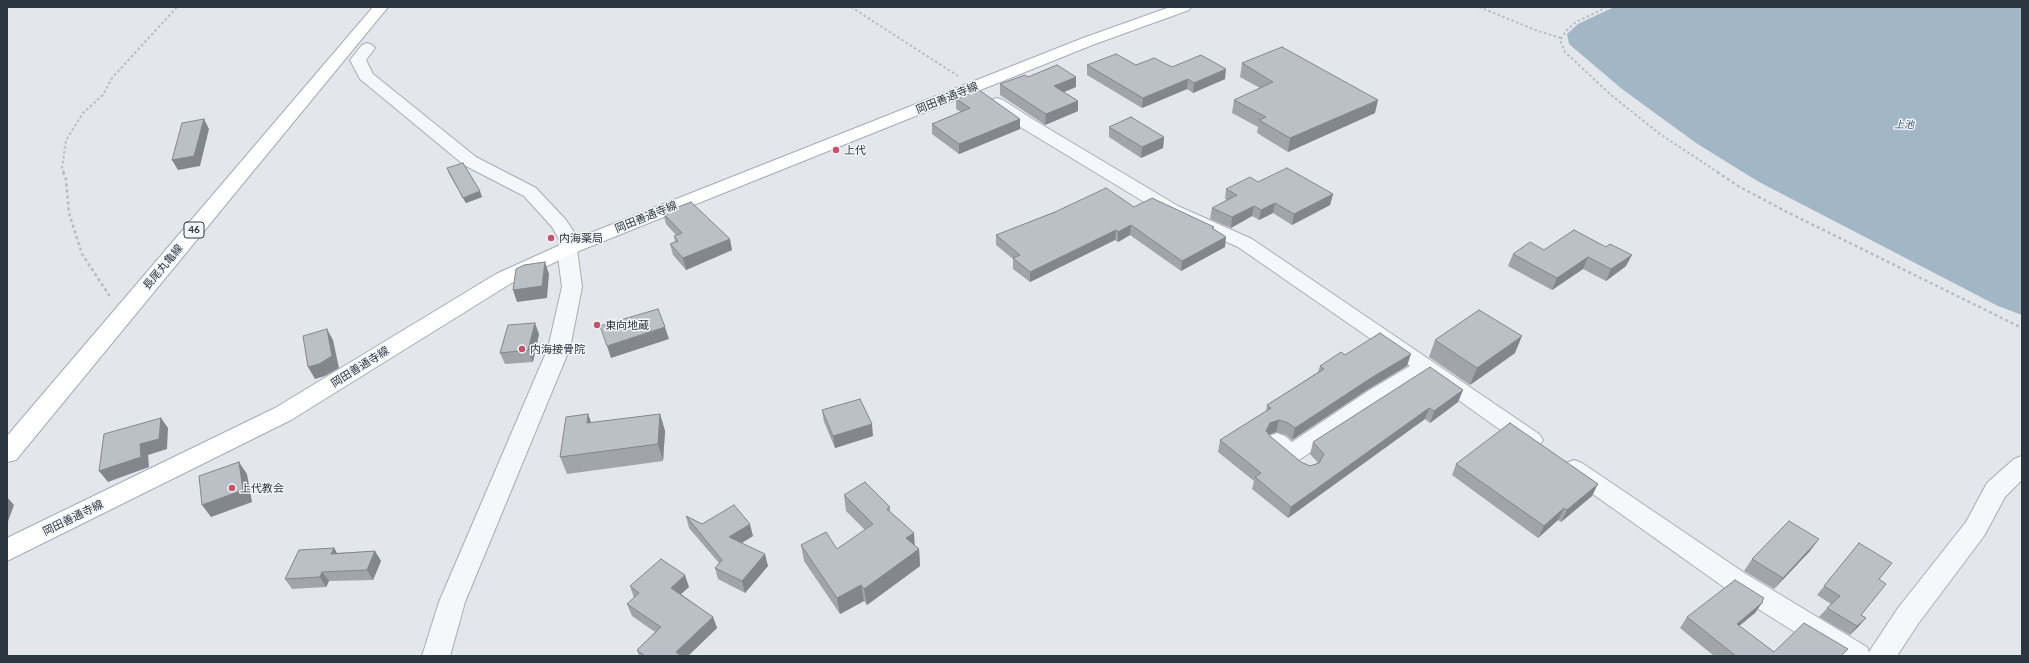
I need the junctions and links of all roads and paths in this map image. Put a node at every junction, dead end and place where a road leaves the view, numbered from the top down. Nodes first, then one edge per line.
1 (177, 7) edge
2 (381, 7) edge
3 (851, 7) edge
4 (1184, 7) edge
5 (1479, 7) edge
6 (1607, 7) edge
7 (1561, 38) junction
8 (335, 61) junction
9 (974, 87) junction
10 (566, 249) junction
11 (122, 315) junction
12 (2022, 328) edge
13 (1426, 367) junction
14 (7, 453) edge
15 (1292, 454) edge
16 (2022, 465) edge
17 (7, 550) edge
18 (436, 656) edge
19 (1857, 656) edge
20 (1881, 656) edge

1 - 11 path
2 - 8 main road, 長尾丸亀線 / 46
3 - 9 path
4 - 9 main road, 岡田善通寺線
5 - 7 path
6 - 7 path
7 - 12 path
8 - 10 street
8 - 11 main road, 長尾丸亀線 / 46
9 - 10 main road, 岡田善通寺線
9 - 13 street
10 - 17 main road, 岡田善通寺線
10 - 18 street
11 - 14 main road, 長尾丸亀線 / 46
13 - 15 street
13 - 19 street
16 - 20 street

